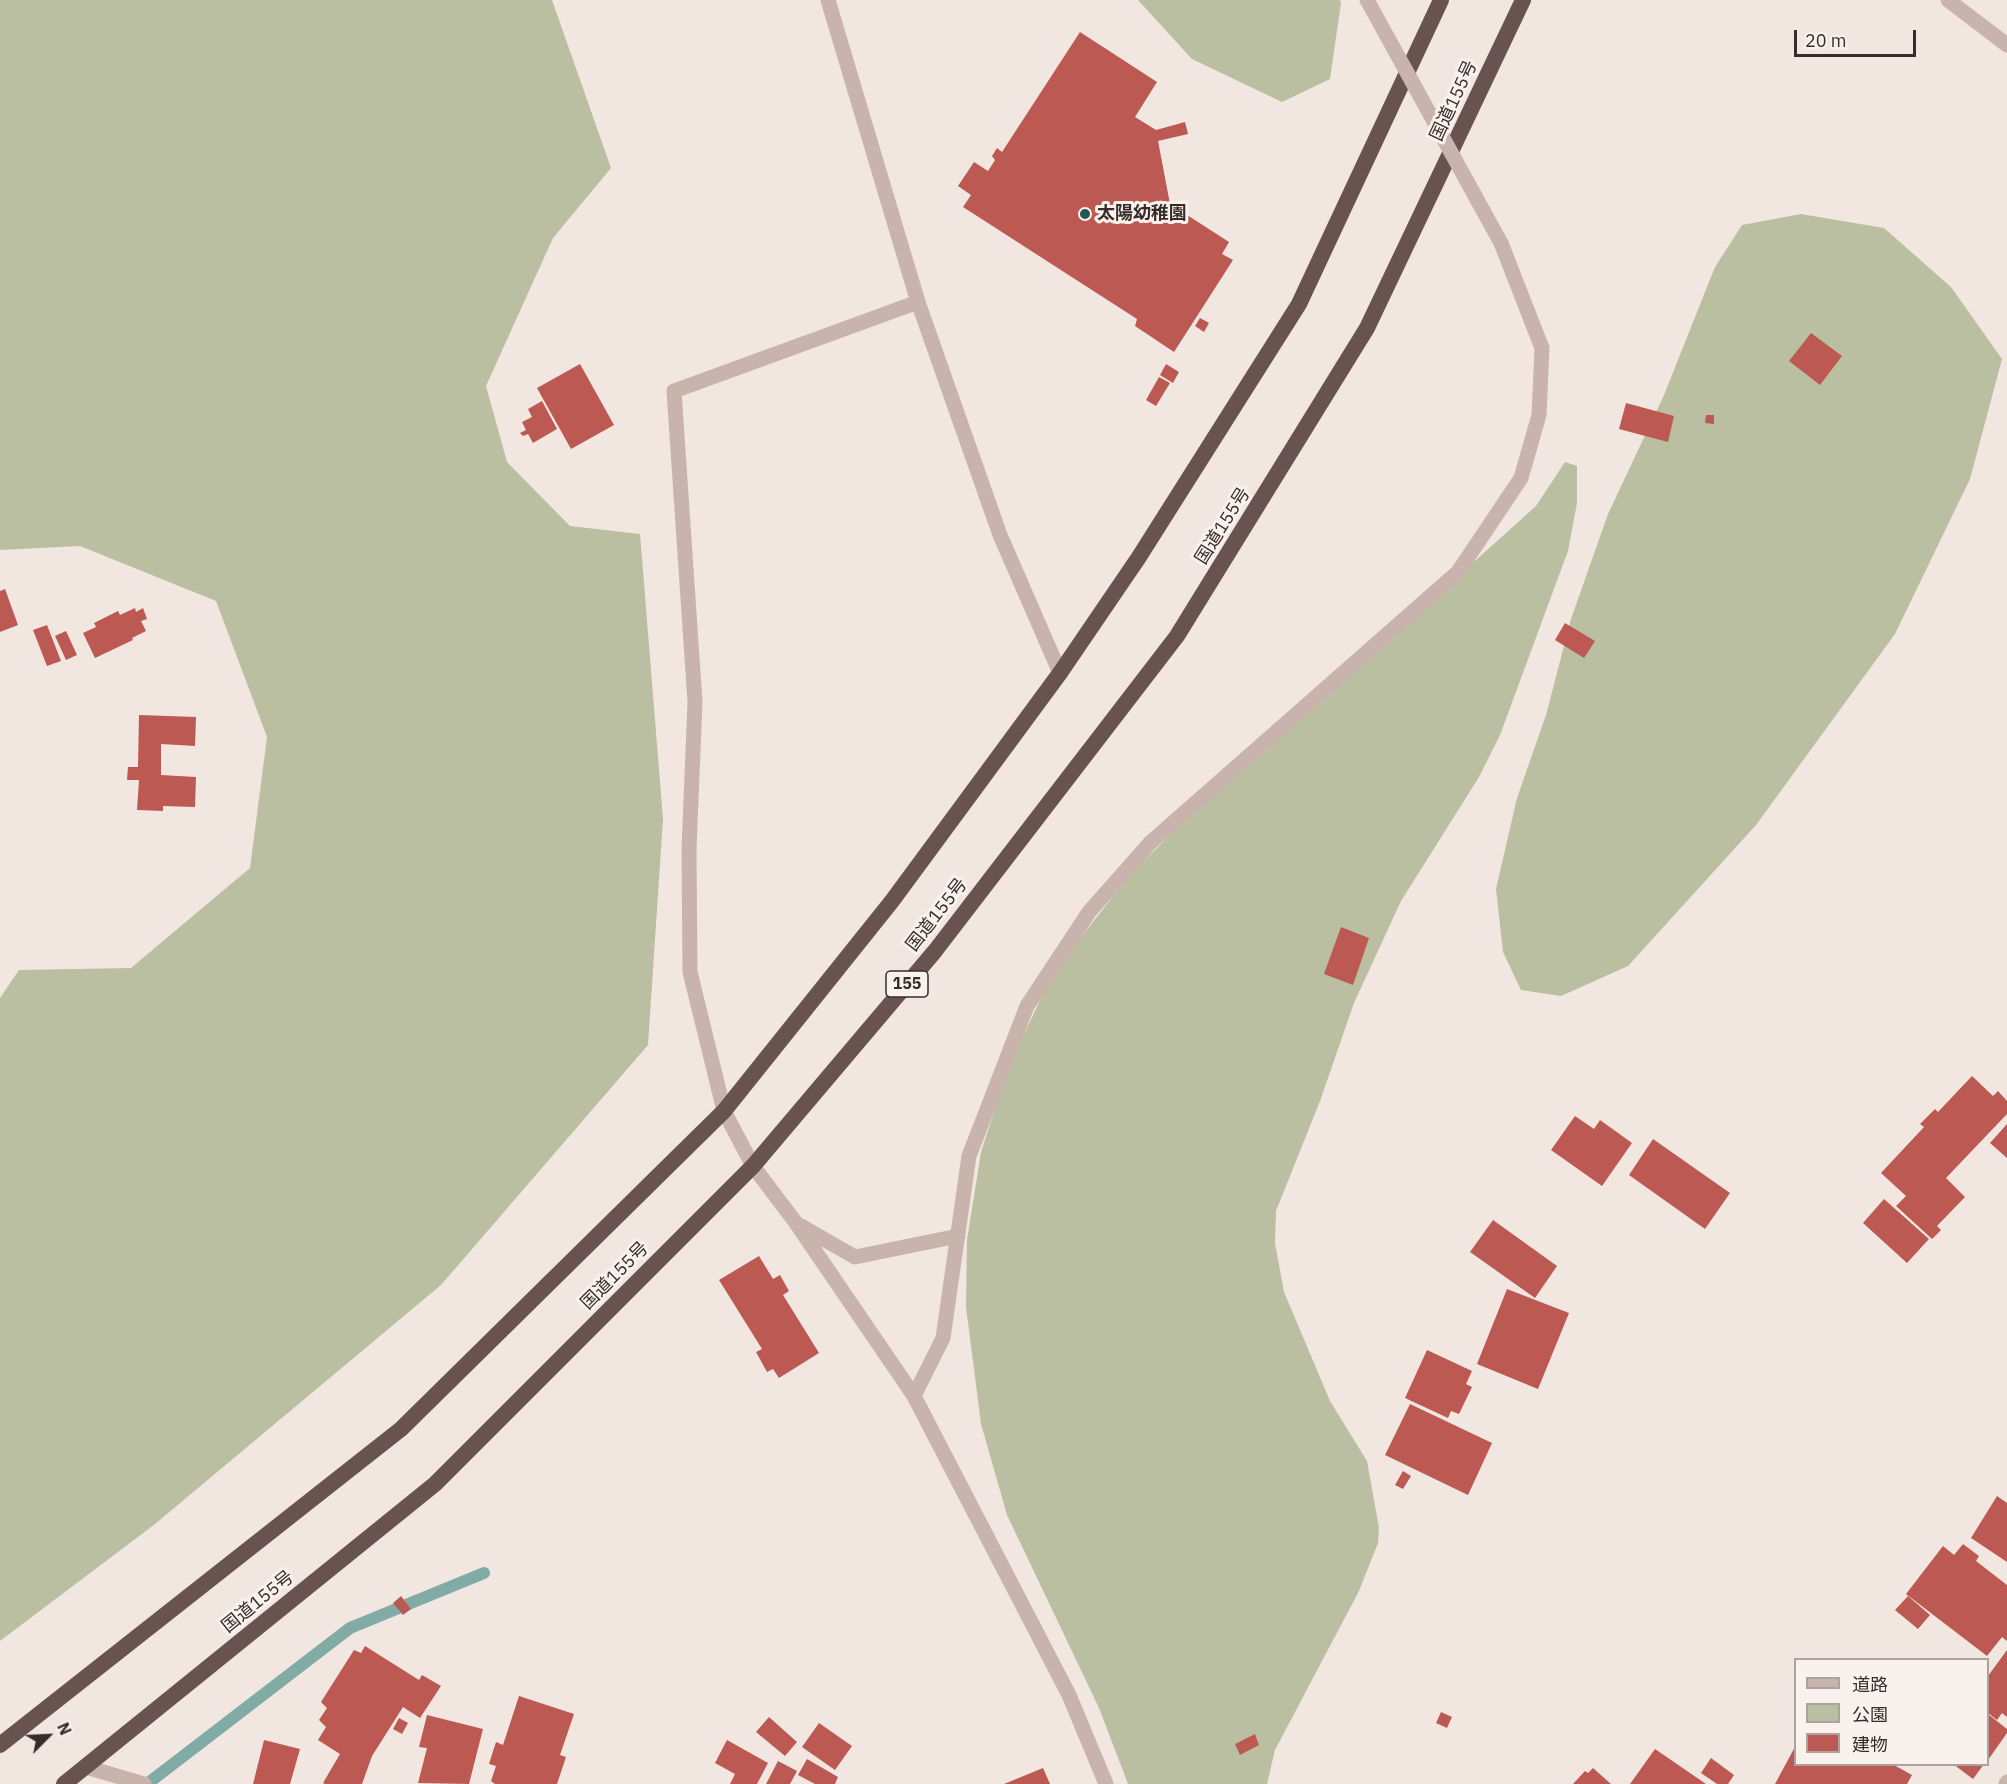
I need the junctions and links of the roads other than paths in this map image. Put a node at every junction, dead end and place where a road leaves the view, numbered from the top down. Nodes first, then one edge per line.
1 (828, 0) edge
2 (1367, 0) edge
3 (1441, 0) edge
4 (1523, 0) edge
5 (1948, 0) edge
6 (2007, 45) edge
7 (918, 302) junction
8 (1060, 673) junction
9 (723, 1111) junction
10 (753, 1166) junction
11 (796, 1223) junction
12 (958, 1236) junction
13 (914, 1396) junction
14 (0, 1745) edge
15 (86, 1767) junction
16 (64, 1784) edge
17 (144, 1784) edge
18 (1106, 1784) edge

1 - 7 street
2 - 12 street, bridge
3 - 8 highway
4 - 10 highway, 国道155号 / 155
5 - 6 street
7 - 8 street
7 - 9 street
8 - 9 highway
9 - 10 street
9 - 14 highway
10 - 11 street
10 - 15 highway, 国道155号 / 155
11 - 12 street
11 - 13 street
12 - 13 street
13 - 18 street
15 - 16 highway, 国道155号 / 155
15 - 17 street

